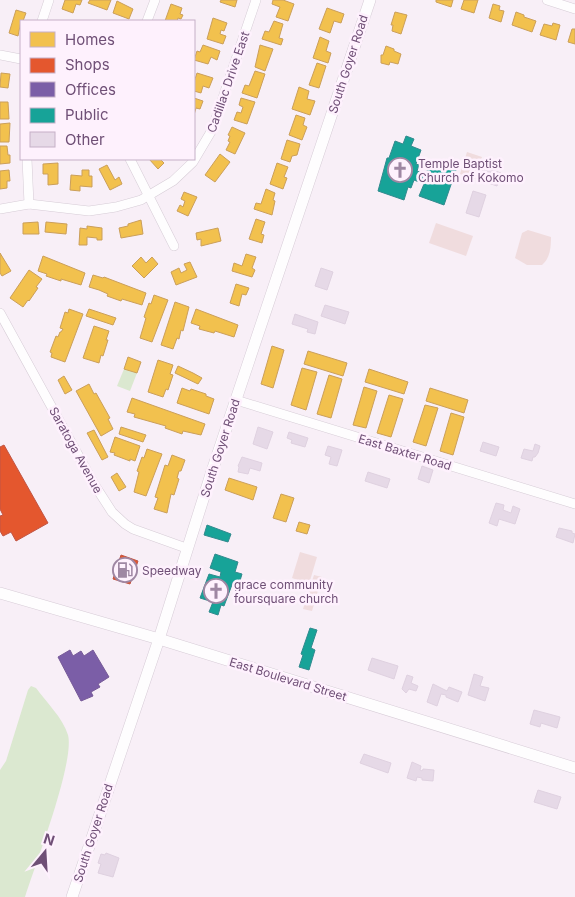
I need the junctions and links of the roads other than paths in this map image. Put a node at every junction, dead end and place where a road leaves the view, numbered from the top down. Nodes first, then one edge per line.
1 (49, 0) edge
2 (154, 0) edge
3 (256, 0) edge
4 (370, 0) edge
5 (547, 0) edge
6 (575, 9) edge
7 (42, 20) edge
8 (147, 20) edge
9 (0, 55) edge
10 (20, 59) edge
11 (195, 159) edge
12 (27, 160) edge
13 (131, 160) edge
14 (194, 160) edge
15 (149, 196) junction
16 (29, 204) junction
17 (0, 209) edge
18 (174, 246) dead end
19 (0, 313) edge
20 (236, 400) junction
21 (575, 504) edge
22 (186, 548) junction
23 (0, 592) edge
24 (159, 639) junction
25 (575, 768) edge
26 (72, 897) edge

1 - 7 street
2 - 8 street
3 - 11 street, Cadillac Drive East
4 - 20 street, South Goyer Road
5 - 6 street
9 - 10 street
12 - 16 street
13 - 15 street
14 - 15 street, Cadillac Drive East
15 - 16 street, Cadillac Drive East
15 - 18 street
16 - 17 street, Cadillac Drive East
19 - 22 street, Saratoga Avenue
20 - 21 street, East Baxter Road
20 - 22 street, South Goyer Road
22 - 24 street, South Goyer Road
23 - 24 street, East Boulevard Street
24 - 25 street, East Boulevard Street
24 - 26 street, South Goyer Road

